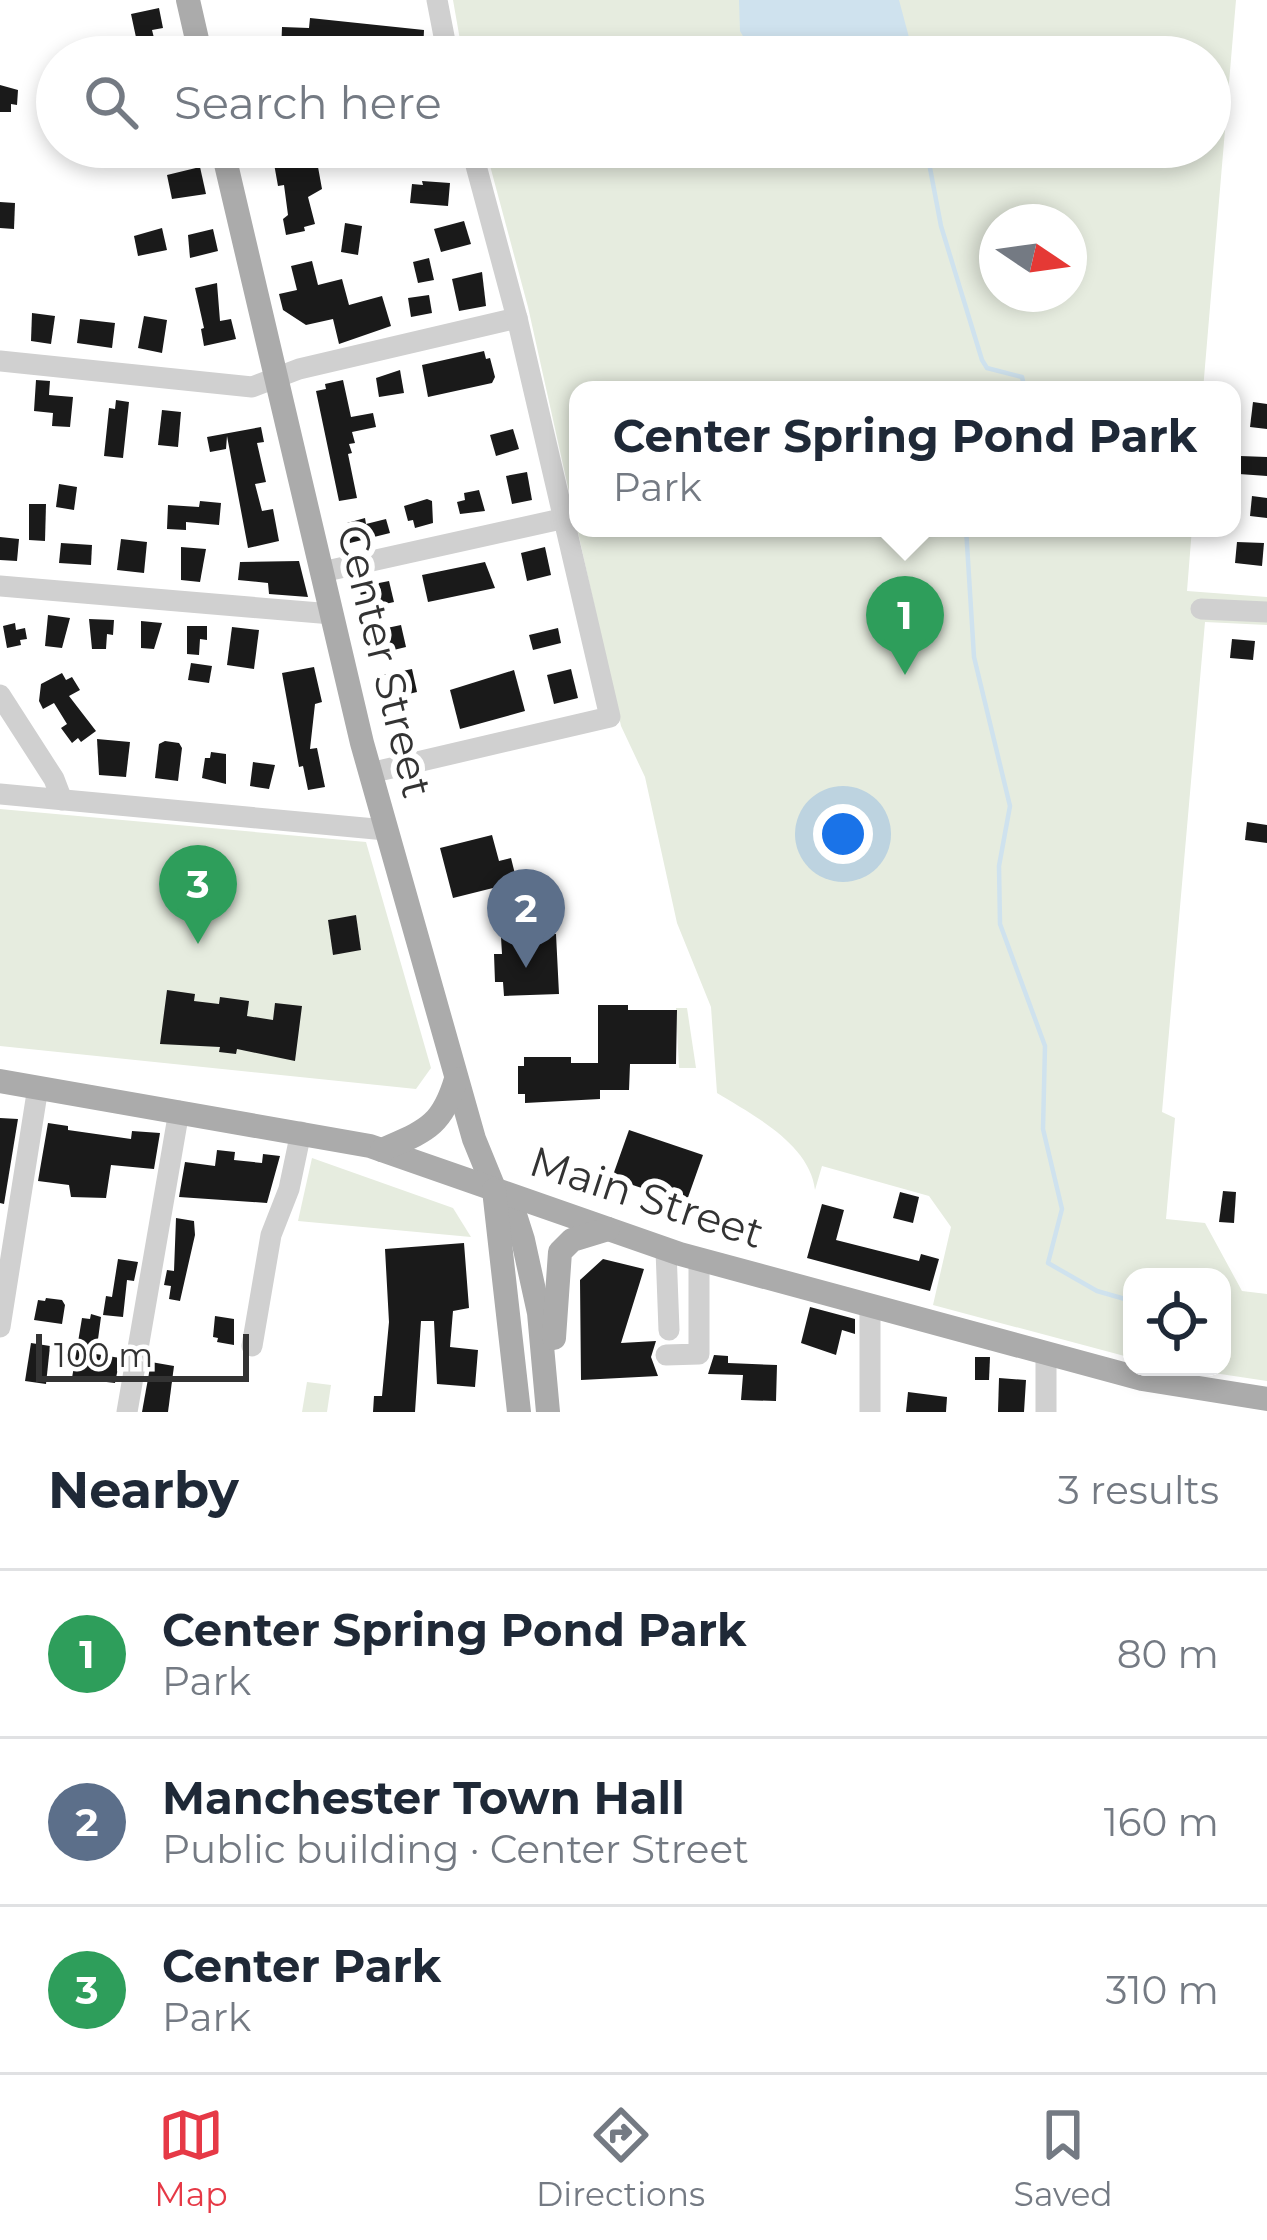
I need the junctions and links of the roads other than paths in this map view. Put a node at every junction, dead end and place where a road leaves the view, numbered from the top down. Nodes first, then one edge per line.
1 (188, 0) edge
2 (437, 0) edge
3 (196, 36) edge
4 (444, 36) edge
5 (227, 168) edge
6 (477, 168) edge
7 (517, 318) junction
8 (0, 361) edge
9 (277, 379) junction
10 (562, 519) junction
11 (322, 572) junction
12 (0, 586) edge
13 (1201, 609) dead end
14 (1267, 612) edge
15 (332, 614) junction
16 (0, 695) edge
17 (370, 773) junction
18 (0, 794) edge
19 (62, 800) junction
20 (386, 830) junction
21 (456, 1077) junction
22 (0, 1081) edge
23 (38, 1087) junction
24 (179, 1111) junction
25 (301, 1132) junction
26 (382, 1150) junction
27 (494, 1188) junction
28 (608, 1229) junction
29 (666, 1250) junction
30 (699, 1259) junction
31 (870, 1306) junction
32 (0, 1327) edge
33 (669, 1330) dead end
34 (253, 1346) dead end
35 (666, 1354) dead end
36 (1046, 1354) junction
37 (547, 1380) junction
38 (517, 1382) junction
39 (1267, 1399) edge
40 (127, 1412) edge
41 (519, 1412) edge
42 (548, 1412) edge
43 (870, 1412) edge
44 (1046, 1412) edge

1 - 3 main road
2 - 4 street
5 - 9 main road, Center Street
6 - 7 street
7 - 9 street
7 - 10 street
8 - 9 street
9 - 11 main road, Center Street
10 - 11 street
10 - 17 street
11 - 15 main road, Center Street
12 - 15 street
13 - 14 street
15 - 17 main road, Center Street
16 - 19 street
17 - 20 main road, Center Street
18 - 19 street
19 - 20 street
20 - 21 main road, Center Street
21 - 26 main road
21 - 27 main road, Center Street
22 - 23 main road, Main Street
23 - 24 main road, Main Street
23 - 32 street
24 - 25 main road, Main Street
24 - 40 street
25 - 26 main road, Main Street
25 - 34 street
26 - 27 main road, Main Street
27 - 28 main road, Main Street
27 - 37 main road
27 - 38 main road
28 - 29 main road, Main Street
28 - 37 main road
29 - 30 main road, Main Street
29 - 33 street
30 - 31 main road, Main Street
30 - 35 street
31 - 36 main road, Main Street
31 - 43 street
36 - 39 main road, Main Street
36 - 44 street
37 - 38 main road
37 - 42 main road
38 - 41 main road

